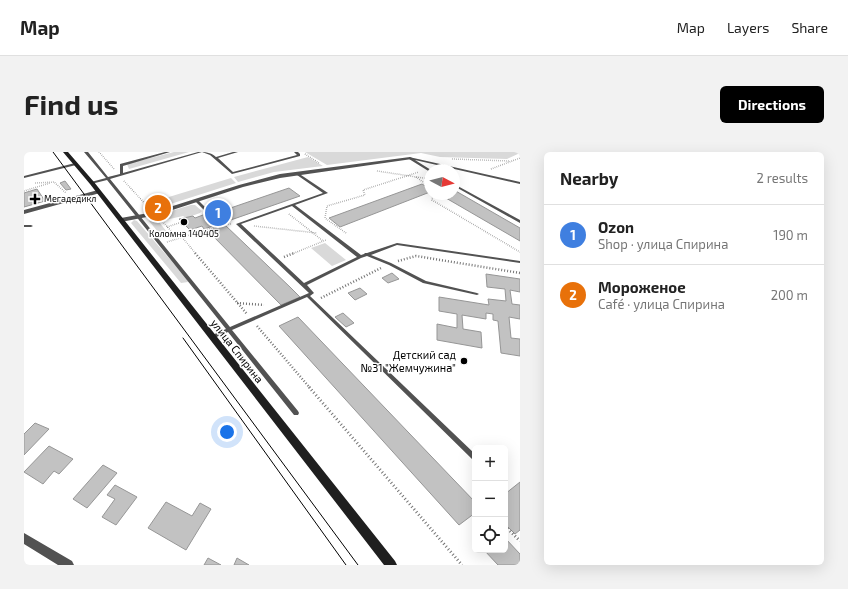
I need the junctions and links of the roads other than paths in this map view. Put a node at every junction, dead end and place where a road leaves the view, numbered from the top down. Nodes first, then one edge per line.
1 (65, 152) edge
2 (86, 152) edge
3 (168, 152) edge
4 (201, 152) edge
5 (204, 152) edge
6 (236, 152) edge
7 (296, 152) edge
8 (215, 158) junction
9 (410, 158) junction
10 (75, 164) junction
11 (424, 167) edge
12 (298, 174) junction
13 (121, 175) junction
14 (24, 177) edge
15 (107, 179) junction
16 (520, 183) edge
17 (92, 184) junction
18 (460, 188) edge
19 (98, 192) junction
20 (196, 200) junction
21 (292, 205) junction
22 (24, 212) edge
23 (209, 213) dead end
24 (139, 217) junction
25 (121, 220) junction
26 (520, 222) edge
27 (24, 226) edge
28 (31, 226) dead end
29 (366, 254) junction
30 (360, 256) junction
31 (520, 262) edge
32 (304, 285) junction
33 (478, 294) dead end
34 (307, 295) junction
35 (229, 330) junction
36 (212, 337) junction
37 (296, 413) dead end
38 (472, 455) edge
39 (24, 538) edge
40 (68, 565) edge
41 (391, 565) edge

1 - 10 main road, улица Спирина
2 - 15 lane
3 - 13 lane
4 - 13 lane
5 - 8 lane
6 - 8 lane
7 - 8 lane
9 - 11 lane
9 - 12 street
9 - 16 lane
10 - 14 lane
10 - 17 main road, улица Спирина
12 - 20 street
12 - 21 lane
13 - 15 lane
15 - 17 lane
15 - 24 lane
17 - 19 main road, улица Спирина
18 - 26 lane
19 - 22 street
19 - 25 main road, улица Спирина
20 - 23 lane
20 - 24 street
21 - 30 lane
21 - 32 lane
24 - 25 street
24 - 35 lane
25 - 36 main road, улица Спирина
27 - 28 lane
29 - 30 lane
29 - 31 lane
29 - 33 lane
30 - 32 lane
32 - 34 lane
34 - 35 lane
34 - 38 lane
35 - 36 lane
35 - 37 lane
36 - 41 main road, улица Спирина
39 - 40 street

